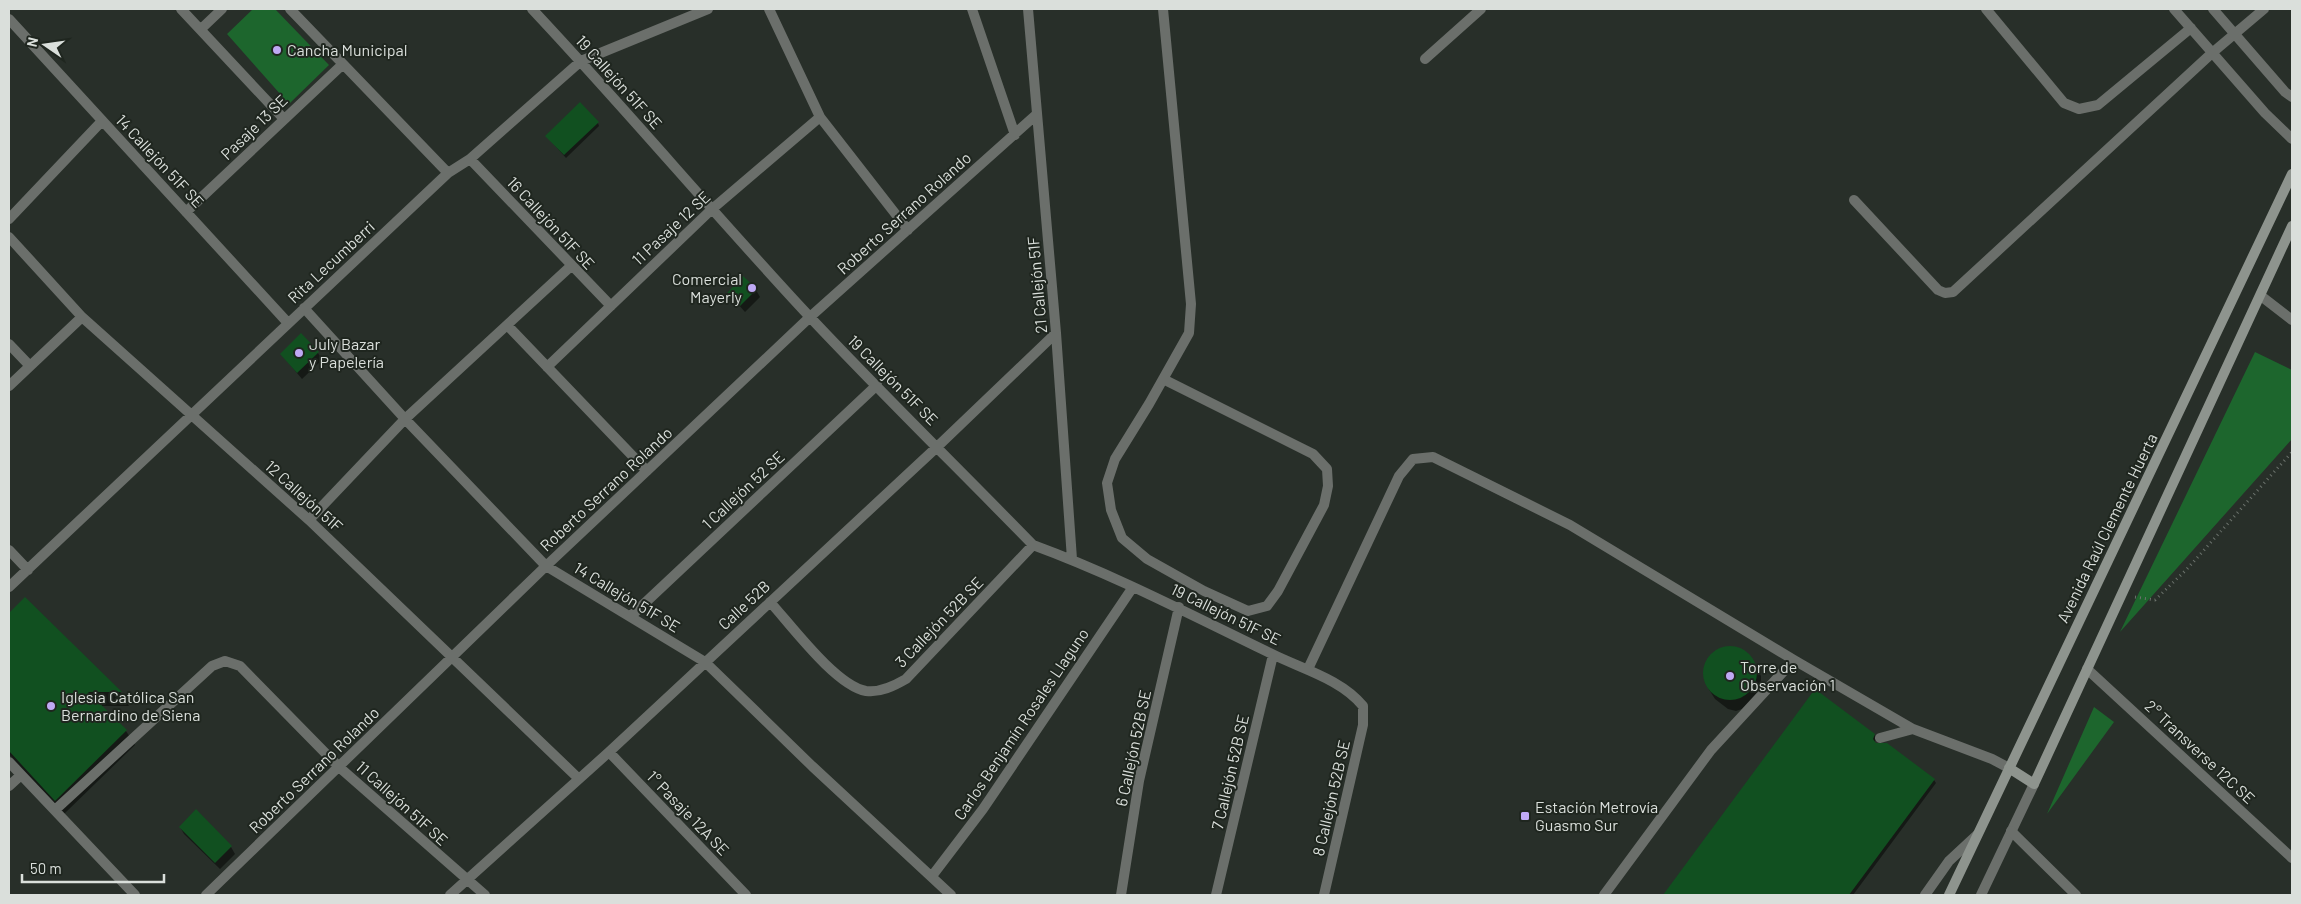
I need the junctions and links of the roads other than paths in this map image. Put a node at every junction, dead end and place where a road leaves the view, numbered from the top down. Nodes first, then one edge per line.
1 (181, 9) edge
2 (222, 9) edge
3 (290, 9) edge
4 (532, 9) edge
5 (708, 9) edge
6 (769, 9) edge
7 (972, 9) edge
8 (1028, 9) edge
9 (1163, 9) edge
10 (1481, 9) edge
11 (1986, 9) edge
12 (2174, 9) edge
13 (2213, 9) edge
14 (2264, 9) edge
15 (9, 19) edge
16 (2191, 28) junction
17 (201, 30) junction
18 (2235, 34) junction
19 (2212, 53) junction
20 (1425, 59) dead end
21 (581, 61) junction
22 (343, 64) junction
23 (2292, 97) edge
24 (1037, 114) junction
25 (820, 117) junction
26 (284, 119) junction
27 (102, 121) junction
28 (1015, 135) junction
29 (2292, 139) edge
30 (470, 159) junction
31 (448, 173) junction
32 (2292, 174) edge
33 (1854, 200) dead end
34 (711, 210) junction
35 (186, 212) junction
36 (9, 219) edge
37 (2292, 226) edge
38 (908, 230) junction
39 (9, 237) edge
40 (571, 266) junction
41 (2261, 296) junction
42 (610, 306) junction
43 (304, 308) junction
44 (82, 317) junction
45 (810, 317) junction
46 (2292, 320) edge
47 (288, 323) junction
48 (507, 325) junction
49 (1056, 333) junction
50 (9, 344) edge
51 (30, 366) junction
52 (548, 367) junction
53 (1163, 379) junction
54 (877, 385) junction
55 (9, 386) edge
56 (191, 415) junction
57 (406, 419) junction
58 (937, 447) junction
59 (647, 471) junction
60 (309, 520) junction
61 (1033, 545) junction
62 (9, 550) edge
63 (1072, 559) junction
64 (546, 566) junction
65 (28, 570) junction
66 (9, 587) edge
67 (1133, 587) junction
68 (770, 602) junction
69 (1179, 607) junction
70 (631, 616) junction
71 (1274, 655) junction
72 (452, 657) junction
73 (1794, 660) junction
74 (705, 662) junction
75 (2087, 669) junction
76 (1308, 670) junction
77 (1363, 706) joint
78 (1913, 729) junction
79 (1880, 738) dead end
80 (609, 752) junction
81 (9, 762) edge
82 (339, 767) junction
83 (2009, 768) junction
84 (21, 775) junction
85 (578, 778) junction
86 (2034, 784) junction
87 (9, 786) edge
88 (56, 810) junction
89 (2011, 831) junction
90 (1978, 834) junction
91 (2292, 858) edge
92 (932, 876) junction
93 (465, 880) junction
94 (135, 895) edge
95 (206, 895) edge
96 (450, 895) edge
97 (485, 895) edge
98 (746, 895) edge
99 (951, 895) edge
100 (1121, 895) edge
101 (1216, 895) edge
102 (1324, 895) edge
103 (1604, 895) edge
104 (1925, 895) edge
105 (1949, 895) edge
106 (1982, 895) edge
107 (2076, 895) edge

1 - 17 street
2 - 17 street
3 - 22 street
4 - 21 street, 19 Callejón 51F SE
5 - 21 street, Rita Lecumberri
6 - 25 street
7 - 28 street
8 - 24 street, 21 Callejón 51F
9 - 53 street
10 - 20 street
11 - 16 street
12 - 16 street
13 - 18 street
14 - 18 street
15 - 27 street, 14 Callejón 51F SE
16 - 19 street
17 - 26 street
18 - 19 street
18 - 23 street
19 - 29 street
19 - 33 street
21 - 30 street, Rita Lecumberri
21 - 34 street, 19 Callejón 51F SE
22 - 26 street, Pasaje 13 SE
22 - 31 street
24 - 28 street, Roberto Serrano Rolando
24 - 49 street, 21 Callejón 51F
25 - 34 street, 11 Pasaje 12 SE
25 - 38 street
26 - 35 street, Pasaje 13 SE
27 - 35 street, 14 Callejón 51F SE
27 - 36 street
28 - 38 street, Roberto Serrano Rolando
30 - 31 street, Rita Lecumberri
30 - 40 street, 16 Callejón 51F SE
31 - 43 street, Rita Lecumberri
32 - 83 street, Avenida Raúl Clemente Huerta
34 - 42 street, 11 Pasaje 12 SE
34 - 45 street, 19 Callejón 51F SE
35 - 47 street, 14 Callejón 51F SE
37 - 41 street
38 - 45 street, Roberto Serrano Rolando
39 - 44 street, 12 Callejón 51F
40 - 42 street, 16 Callejón 51F SE
40 - 48 street
41 - 46 street
41 - 75 street
42 - 52 street, 11 Pasaje 12 SE
43 - 47 street, Rita Lecumberri
43 - 57 street, 14 Callejón 51F SE
44 - 51 street
44 - 56 street, 12 Callejón 51F
45 - 54 street, 19 Callejón 51F SE
45 - 59 street, Roberto Serrano Rolando
47 - 56 street, Rita Lecumberri
48 - 52 street
48 - 57 street
49 - 58 street, Calle 52B
49 - 63 street, 21 Callejón 51F
50 - 51 street
51 - 55 street
52 - 59 street
53 - 53 street
54 - 58 street, 19 Callejón 51F SE
54 - 70 street, 1 Callejón 52 SE
56 - 60 street, 12 Callejón 51F
56 - 65 street, Rita Lecumberri
57 - 60 street
57 - 64 street, 14 Callejón 51F SE
58 - 61 street, 19 Callejón 51F SE
58 - 68 street, Calle 52B
59 - 64 street, Roberto Serrano Rolando
60 - 72 street, 12 Callejón 51F
61 - 63 street, 19 Callejón 51F SE
61 - 68 street, 3 Callejón 52B SE
62 - 65 street
63 - 67 street, 19 Callejón 51F SE
64 - 70 street, 14 Callejón 51F SE
64 - 72 street, Roberto Serrano Rolando
65 - 66 street, Rita Lecumberri
67 - 69 street, 19 Callejón 51F SE
67 - 92 street, Carlos Benjamín Rosales Llaguno
68 - 74 street, Calle 52B
69 - 71 street, 19 Callejón 51F SE
69 - 100 street, 6 Callejón 52B SE
70 - 74 street, 14 Callejón 51F SE
71 - 76 street, 19 Callejón 51F SE
71 - 101 street, 7 Callejón 52B SE
72 - 82 street, Roberto Serrano Rolando
72 - 85 street, 12 Callejón 51F
73 - 76 street
73 - 78 street
73 - 103 street
74 - 80 street, Calle 52B
74 - 92 street, 14 Callejón 51F SE
75 - 86 street
75 - 91 street, 2° Transverse 12C SE
76 - 77 street, 19 Callejón 51F SE
77 - 102 street, 8 Callejón 52B SE
78 - 79 street
78 - 83 street
80 - 85 street, Calle 52B
80 - 98 street, 1° Pasaje 12A SE
81 - 84 street
82 - 88 street, 11 Callejón 51F SE
82 - 93 street, 11 Callejón 51F SE
82 - 95 street, Roberto Serrano Rolando
83 - 86 street
83 - 90 street, Avenida Raúl Clemente Huerta
84 - 87 street
84 - 88 street
85 - 93 street, Calle 52B
86 - 89 street
88 - 94 street
89 - 106 street
89 - 107 street
90 - 104 street
90 - 105 street, Avenida Raúl Clemente Huerta
92 - 99 street, 14 Callejón 51F SE
93 - 96 street, Calle 52B
93 - 97 street, 11 Callejón 51F SE

